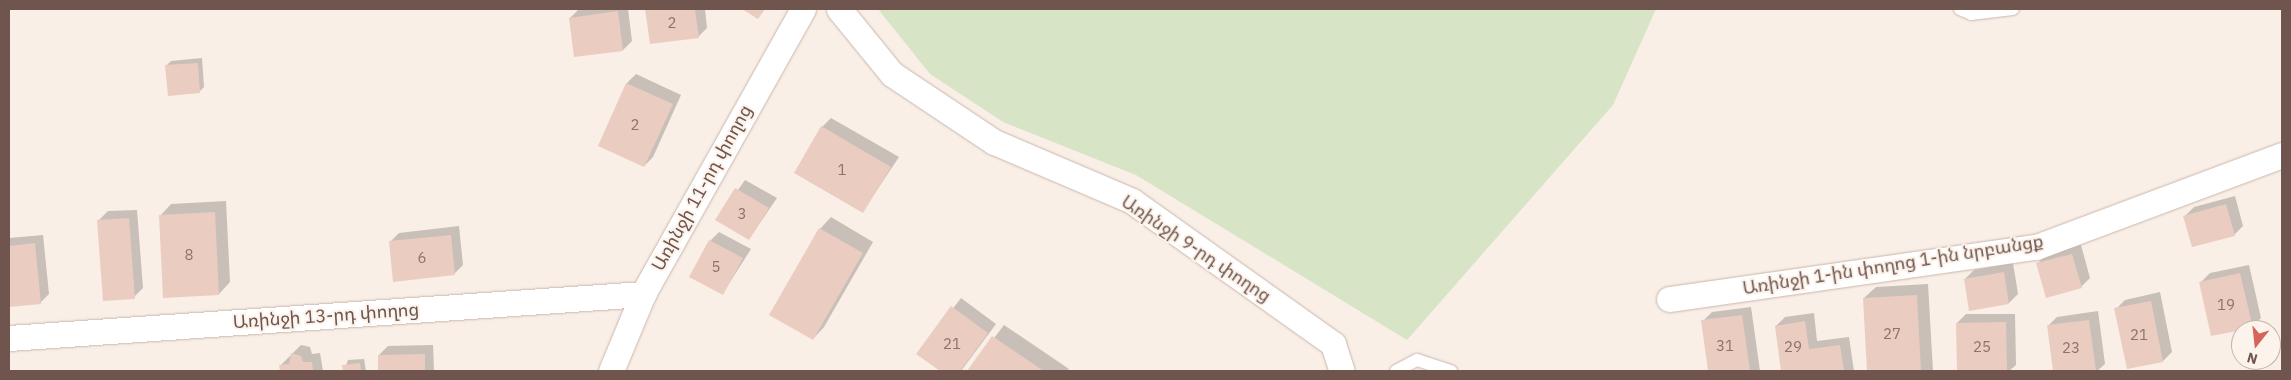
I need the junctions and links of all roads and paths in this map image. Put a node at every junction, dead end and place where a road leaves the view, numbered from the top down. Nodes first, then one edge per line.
1 (803, 9) edge
2 (839, 9) edge
3 (1960, 9) edge
4 (2013, 9) edge
5 (2282, 155) edge
6 (643, 294) junction
7 (1669, 299) dead end
8 (9, 338) edge
9 (611, 371) edge
10 (1342, 371) edge
11 (1396, 371) edge
12 (1451, 371) edge

1 - 6 street, Առինջի 11-րդ փողոց
2 - 10 street, Առինջի 9-րդ փողոց
3 - 4 lane
5 - 7 street, Առինջի 1-ին փողոց 1-ին նրբանցք
6 - 8 street, Առինջի 13-րդ փողոց
6 - 9 street, Առինջի 11-րդ փողոց
11 - 12 lane

